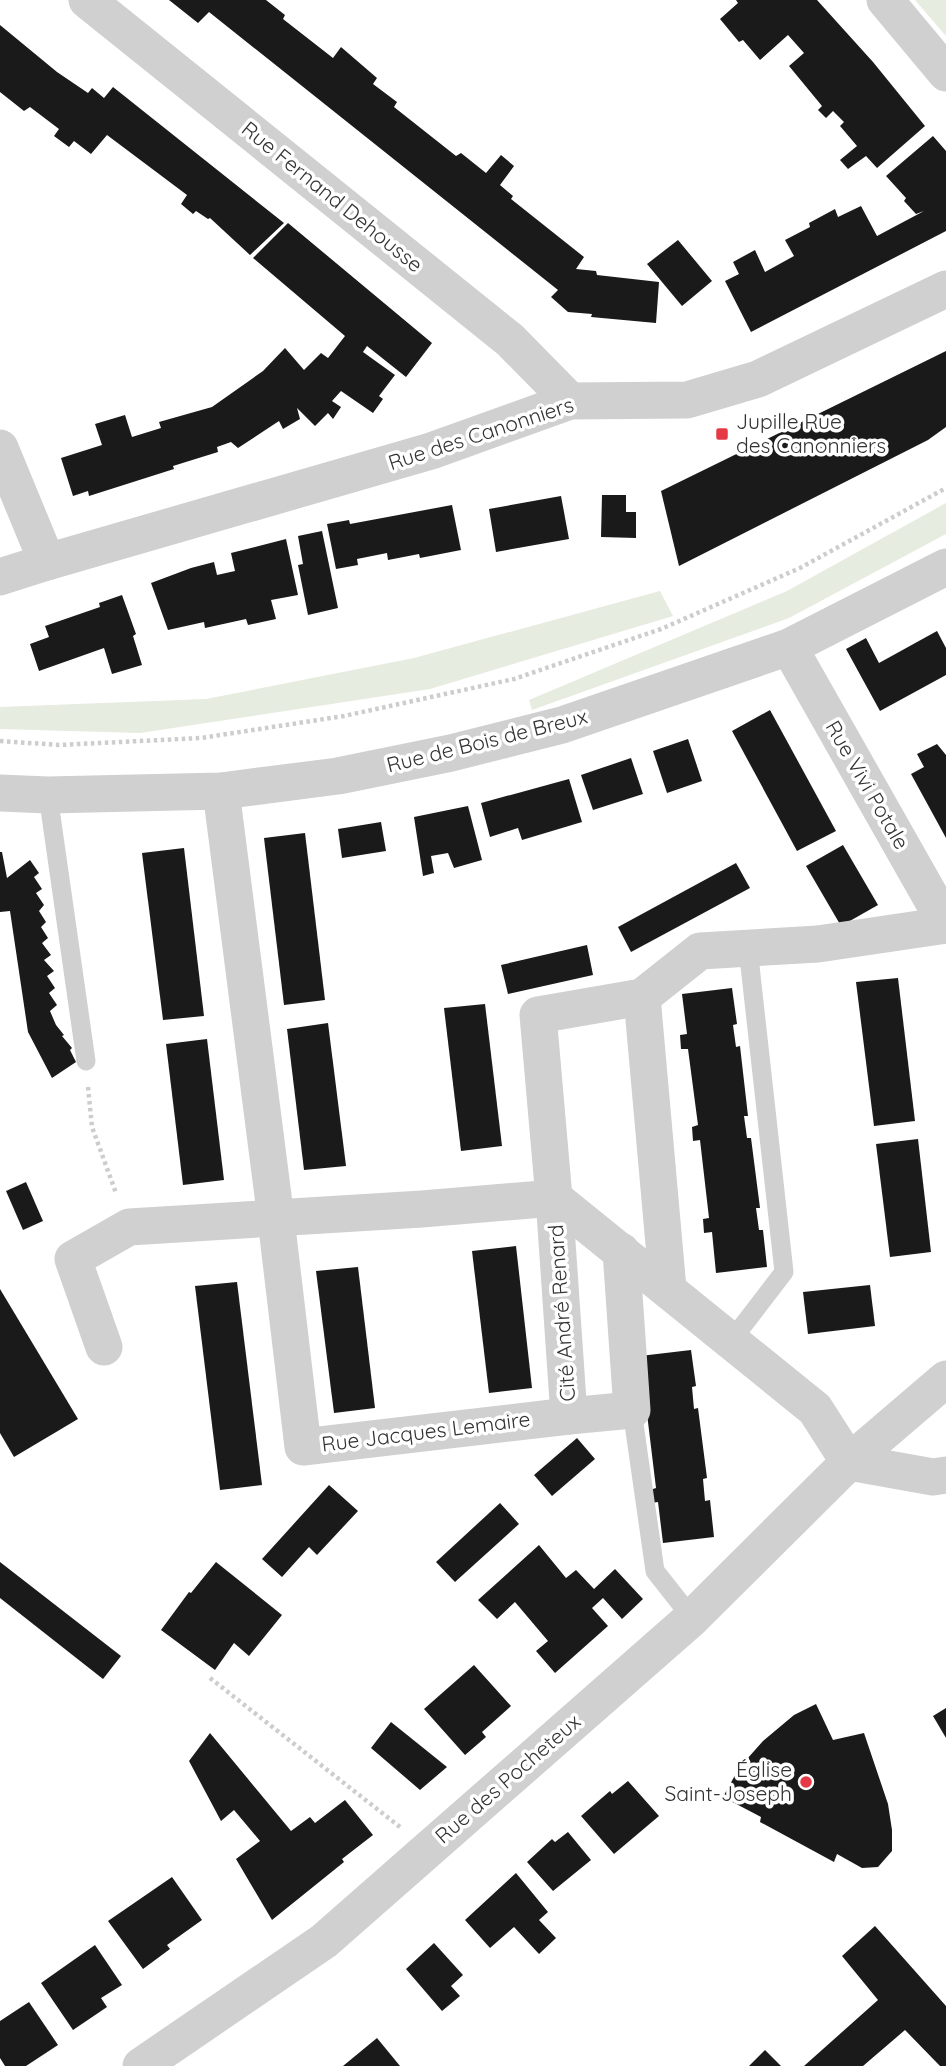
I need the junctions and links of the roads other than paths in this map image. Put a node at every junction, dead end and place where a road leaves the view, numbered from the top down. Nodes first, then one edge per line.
1 (87, 0) edge
2 (885, 0) edge
3 (946, 73) edge
4 (946, 289) edge
5 (570, 401) junction
6 (0, 448) edge
7 (47, 562) junction
8 (946, 567) edge
9 (0, 577) edge
10 (789, 647) junction
11 (221, 791) junction
12 (0, 793) edge
13 (48, 795) junction
14 (946, 925) edge
15 (748, 948) junction
16 (642, 997) junction
17 (86, 1061) road end
18 (554, 1198) junction
19 (276, 1219) junction
20 (621, 1251) junction
21 (668, 1289) junction
22 (731, 1341) junction
23 (104, 1347) dead end
24 (946, 1379) edge
25 (632, 1410) junction
26 (569, 1416) junction
27 (849, 1462) junction
28 (940, 1476) edge
29 (692, 1618) junction
30 (141, 2066) edge

1 - 5 street, Rue Fernand Dehousse
2 - 3 street
4 - 5 street, Rue des Canonniers
5 - 7 street, Rue des Canonniers
6 - 7 street
7 - 9 street, Rue des Canonniers
8 - 10 street, Rue de Bois de Breux
10 - 11 street, Rue de Bois de Breux
10 - 14 street, Rue Vivi Potale
11 - 13 street, Rue de Bois de Breux
11 - 19 street, Rue Jacques Lemaire
12 - 13 street, Rue de Bois de Breux
13 - 17 lane
14 - 15 street, Cité André Renard
15 - 16 street, Cité André Renard
15 - 22 lane
16 - 18 street, Cité André Renard
16 - 21 street
18 - 19 street, Cité André Renard
18 - 20 street, Cité André Renard
18 - 26 street, Cité André Renard
19 - 23 street
19 - 26 street, Rue Jacques Lemaire
20 - 21 street, Cité André Renard
20 - 25 street
21 - 22 street, Cité André Renard
22 - 27 street, Cité André Renard
24 - 27 street, Rue des Pocheteux
25 - 26 street, Cité André Renard
25 - 29 lane
27 - 28 street
27 - 29 street, Rue des Pocheteux
29 - 30 street, Rue des Pocheteux

